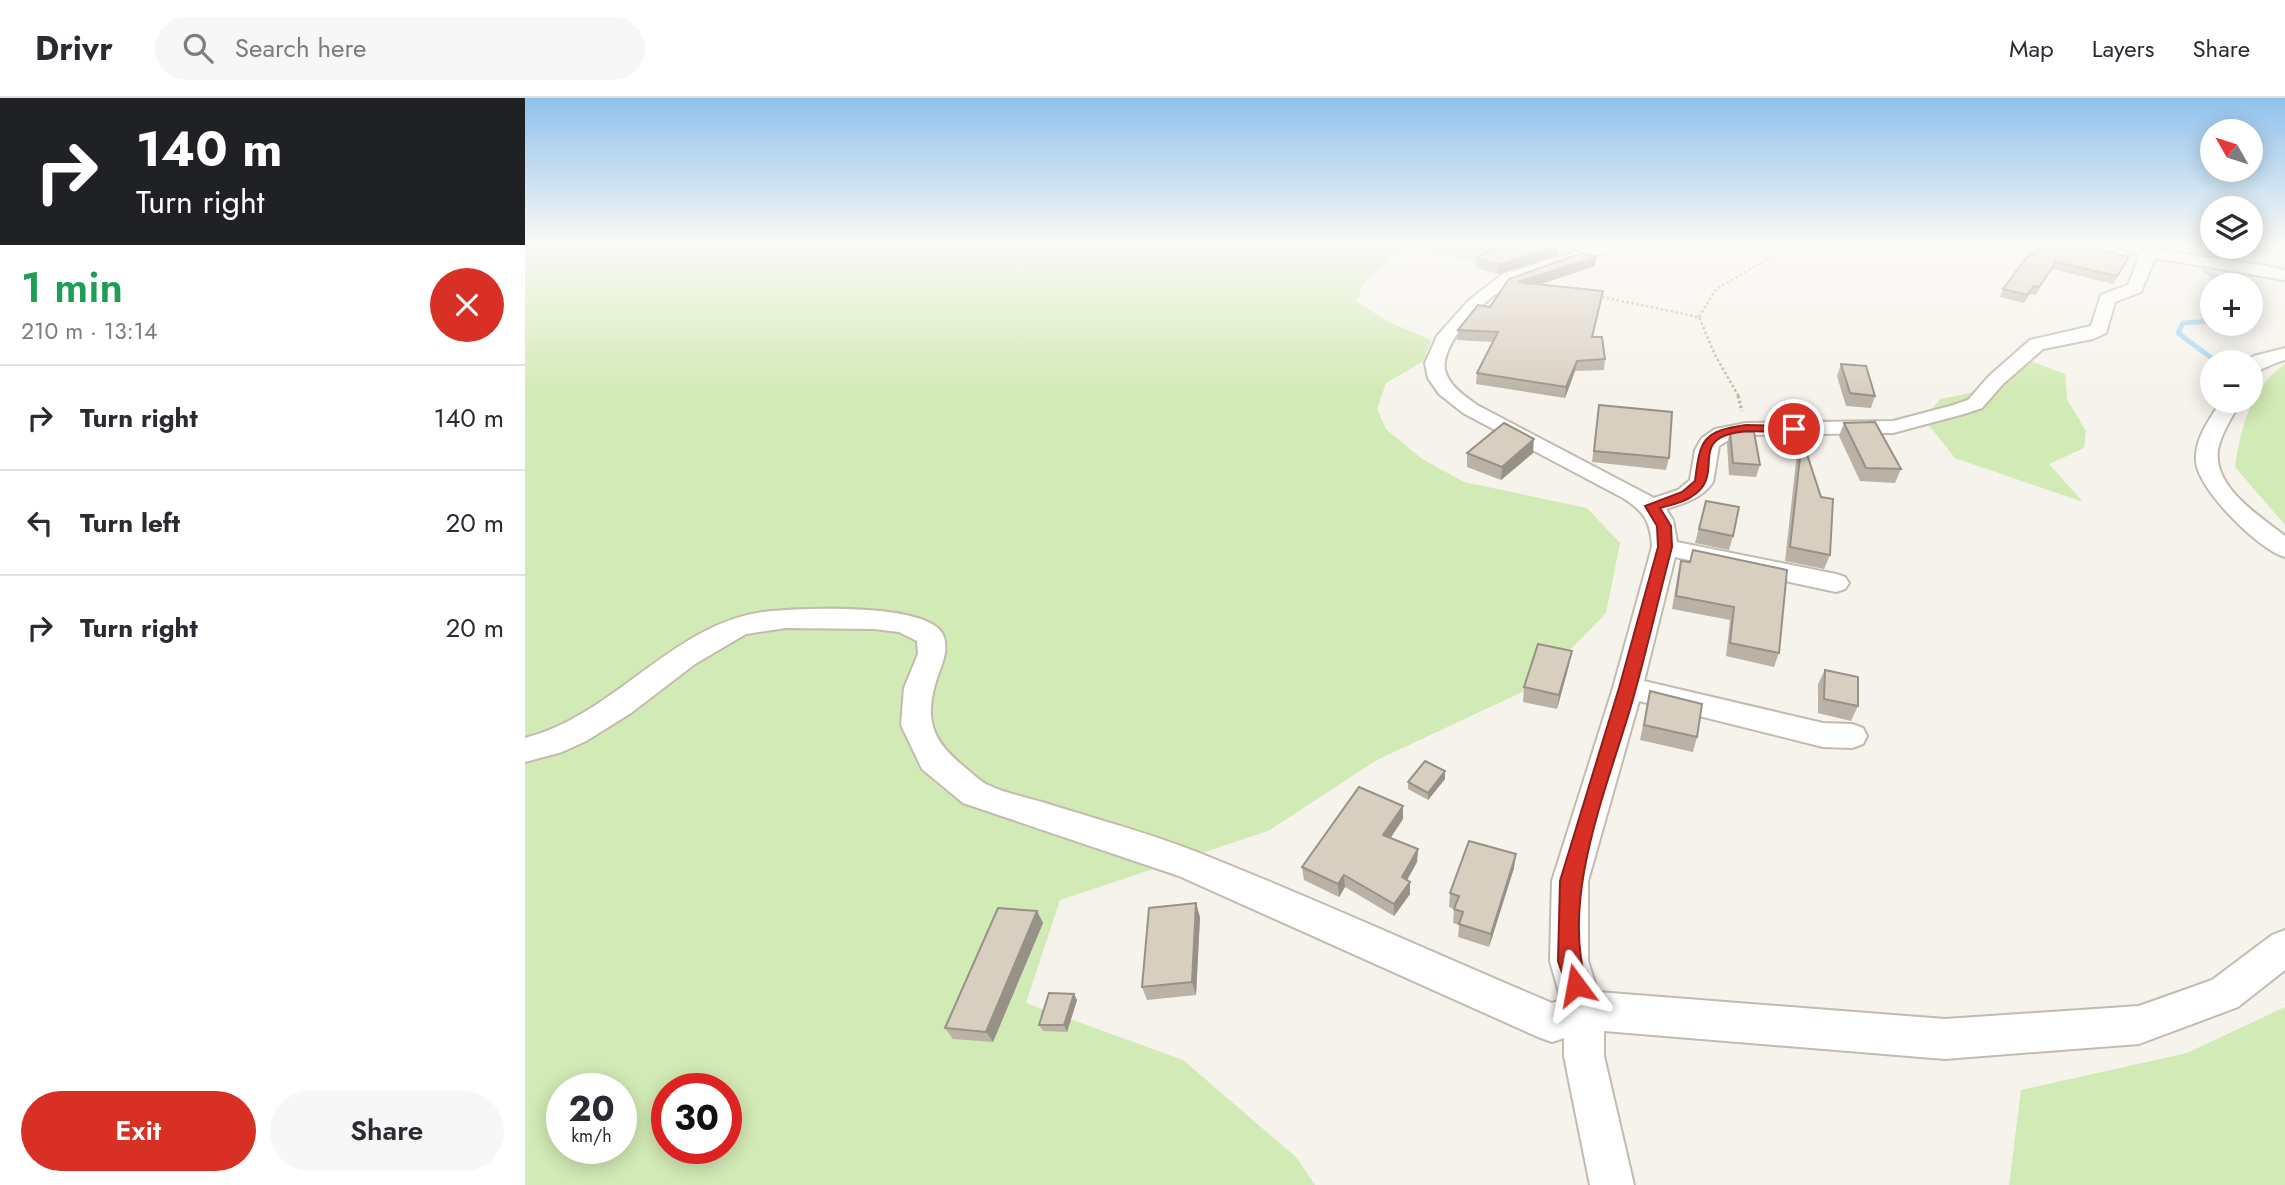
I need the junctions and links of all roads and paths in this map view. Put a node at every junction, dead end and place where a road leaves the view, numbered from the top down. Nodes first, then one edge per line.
1 (1488, 294) edge
2 (1713, 294) edge
3 (2120, 294) edge
4 (1590, 295) edge
5 (1699, 317) junction
6 (2285, 354) edge
7 (2263, 360) edge
8 (2225, 413) edge
9 (1746, 429) junction
10 (1652, 506) junction
11 (1665, 547) junction
12 (2285, 549) edge
13 (1836, 583) dead end
14 (1628, 688) junction
15 (1852, 736) dead end
16 (525, 750) edge
17 (2285, 947) edge
18 (1584, 1010) junction
19 (1612, 1185) edge

1 - 10 street
2 - 5 path
3 - 9 street
4 - 5 path
5 - 9 path
6 - 7 street
8 - 12 street
9 - 10 street
10 - 11 street
11 - 13 street
11 - 14 street
14 - 15 street
14 - 18 street
16 - 18 street
17 - 18 street
18 - 19 street

